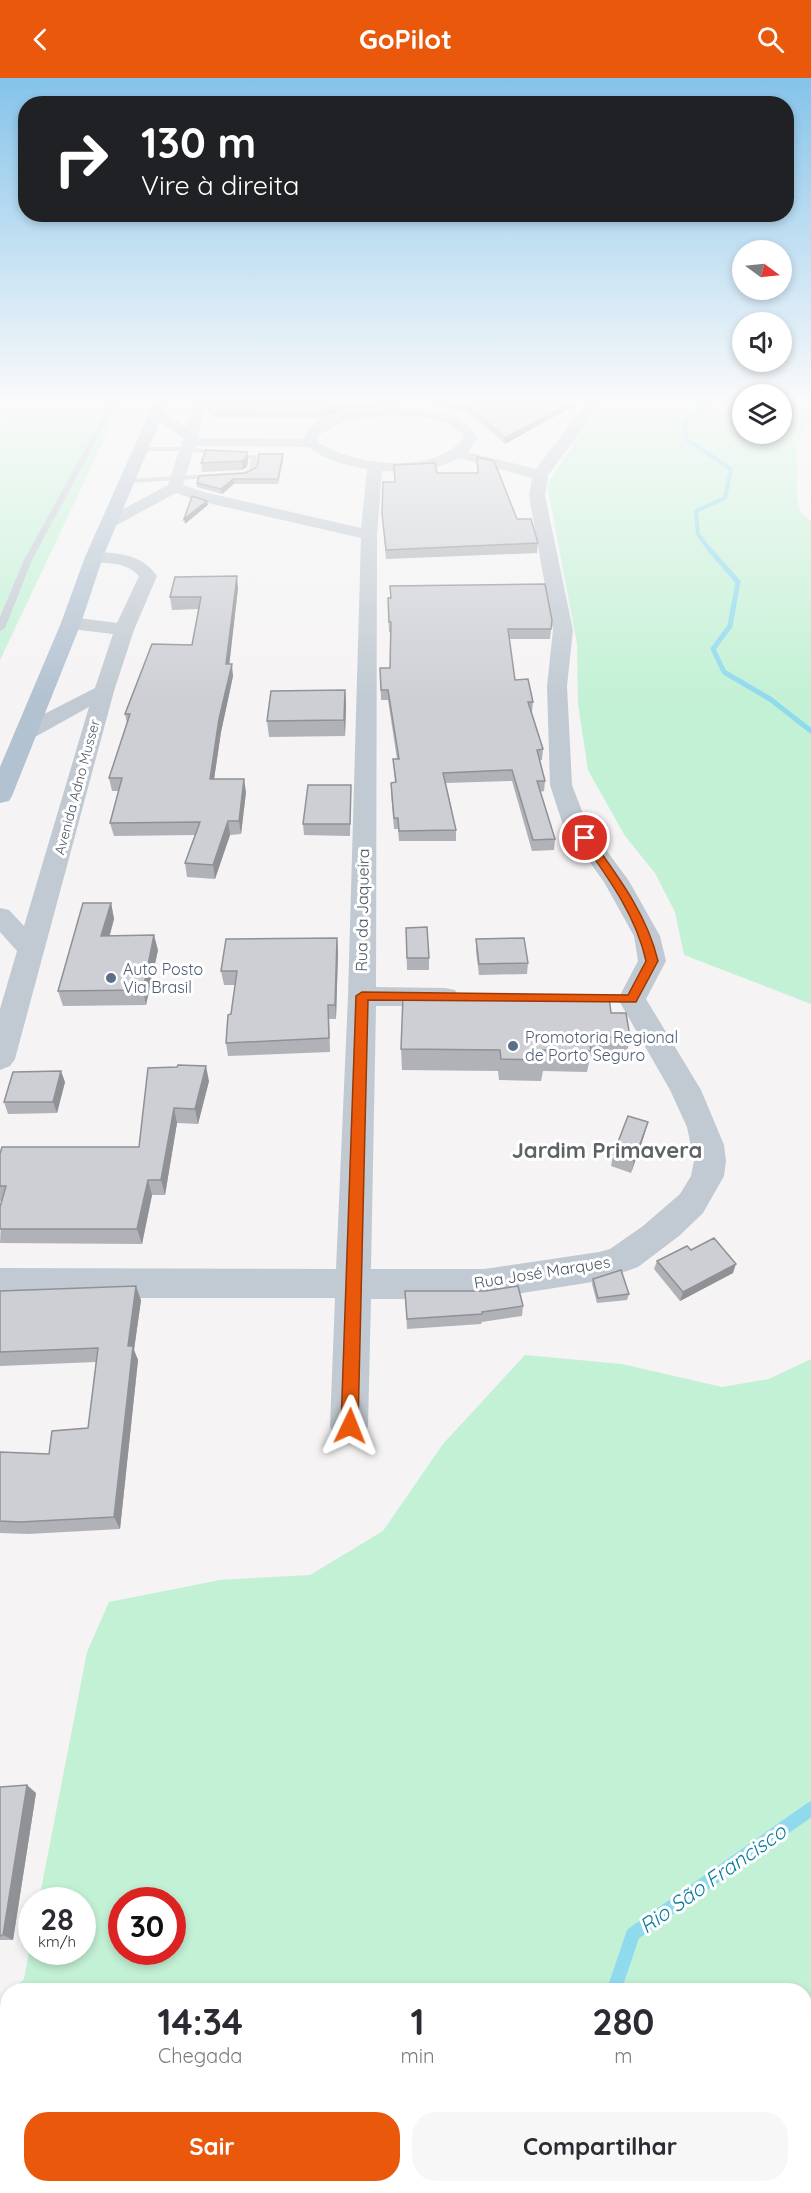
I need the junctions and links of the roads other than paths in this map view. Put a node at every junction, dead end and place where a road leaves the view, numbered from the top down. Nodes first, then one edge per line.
1 (60, 501) edge
2 (119, 501) edge
3 (146, 501) edge
4 (219, 501) edge
5 (372, 501) edge
6 (538, 501) edge
7 (109, 523) junction
8 (369, 535) junction
9 (94, 557) junction
10 (71, 623) junction
11 (0, 628) edge
12 (123, 630) junction
13 (104, 691) junction
14 (27, 732) junction
15 (0, 796) edge
16 (0, 916) edge
17 (32, 951) junction
18 (362, 996) junction
19 (476, 997) edge
20 (6, 1021) edge
21 (1, 1055) edge
22 (0, 1283) edge
23 (355, 1284) junction
24 (350, 1426) dead end

1 - 11 lane
2 - 7 main road
3 - 7 street
4 - 8 street
5 - 8 street, Rua da Jaqueira
6 - 23 street, Rua José Marques
7 - 9 main road
8 - 18 street, Rua da Jaqueira
9 - 10 main road
9 - 12 street, Avenida Adno Musser
10 - 12 street
10 - 14 main road
12 - 13 street, Avenida Adno Musser
13 - 14 street
13 - 17 street, Avenida Adno Musser
14 - 15 main road
16 - 17 street
17 - 20 street, Avenida Adno Musser
18 - 19 street
18 - 23 street, Rua da Jaqueira
20 - 21 street, Avenida Adno Musser
22 - 23 street, Rua José Marques
23 - 24 street, Rua da Jaqueira

